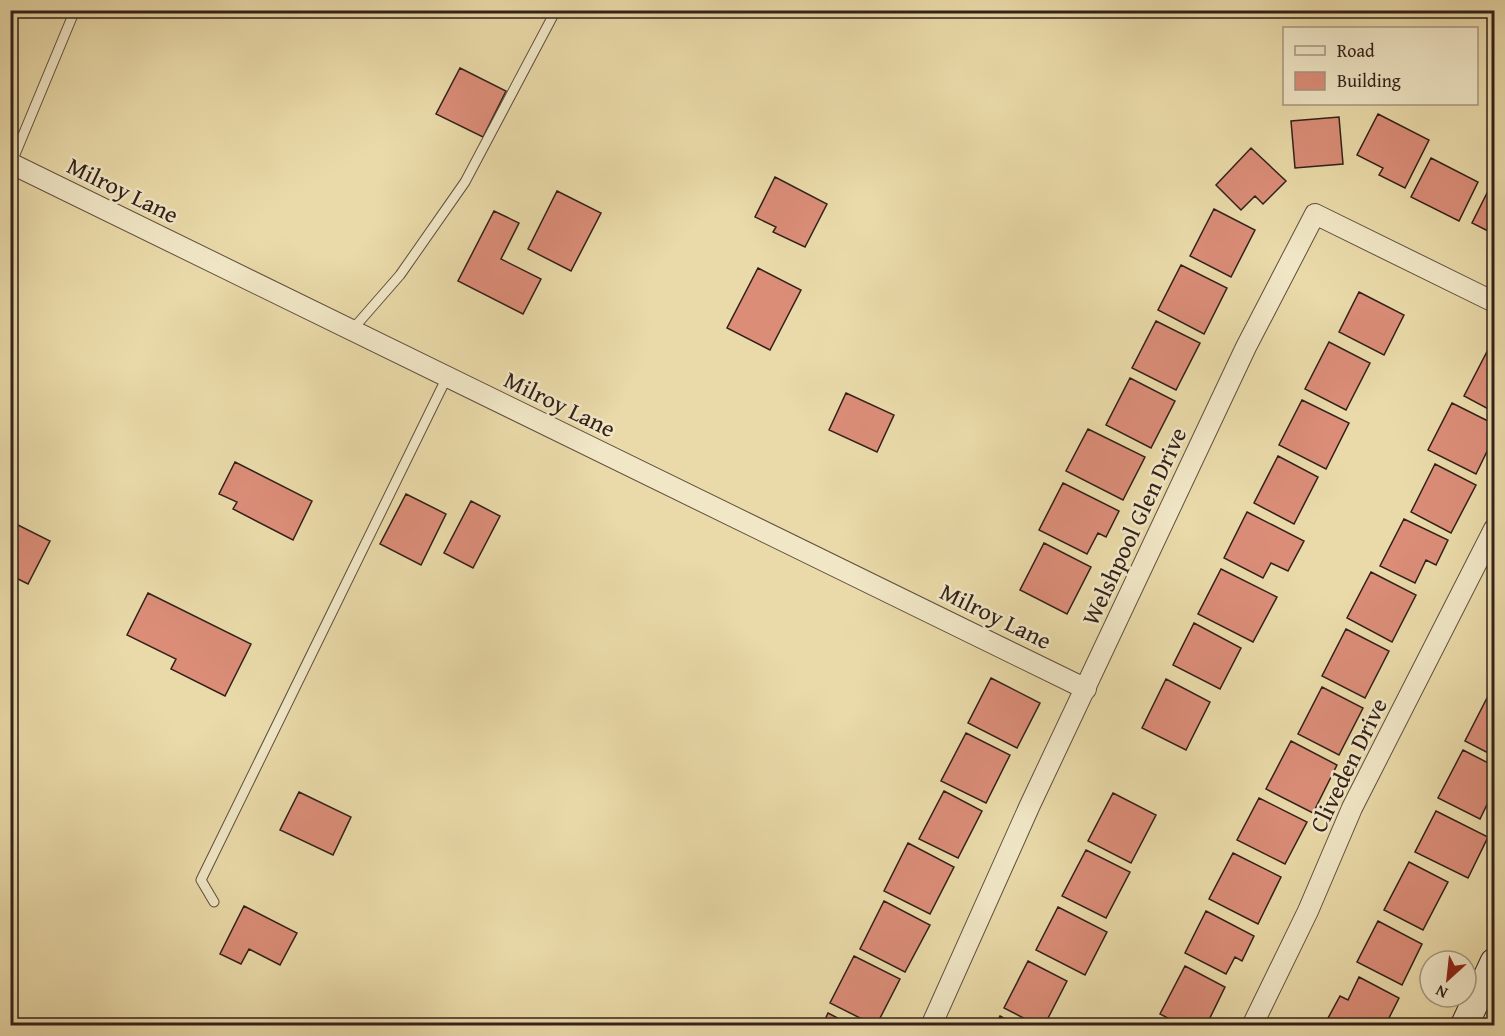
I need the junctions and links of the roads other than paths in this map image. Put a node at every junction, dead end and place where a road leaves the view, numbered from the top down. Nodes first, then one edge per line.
1 (75, 10) edge
2 (556, 10) edge
3 (11, 164) edge
4 (1494, 302) edge
5 (352, 330) junction
6 (447, 377) junction
7 (1494, 529) edge
8 (1086, 689) junction
9 (214, 902) dead end
10 (1494, 962) edge
11 (931, 1026) edge
12 (1252, 1026) edge
13 (1464, 1026) edge

1 - 3 lane
2 - 5 lane
3 - 5 street, Milroy Lane
4 - 8 street, Welshpool Glen Drive
5 - 6 street, Milroy Lane
6 - 8 street, Milroy Lane
6 - 9 lane
7 - 12 street, Cliveden Drive
8 - 11 street, Welshpool Glen Drive
10 - 13 main road

